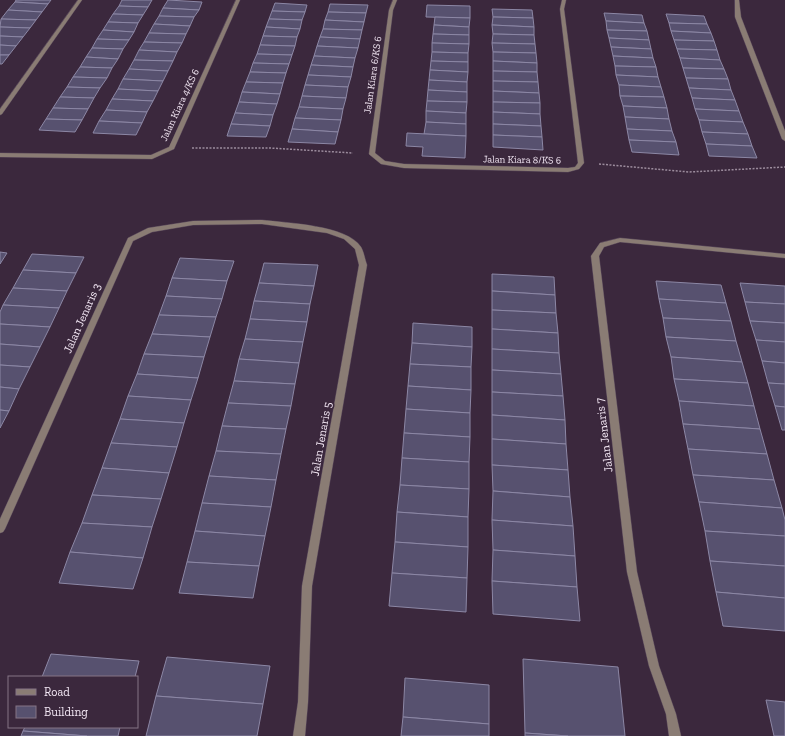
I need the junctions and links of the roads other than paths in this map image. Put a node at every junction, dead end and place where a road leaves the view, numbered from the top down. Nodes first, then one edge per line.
1 (80, 0) edge
2 (238, 0) edge
3 (395, 0) edge
4 (564, 0) edge
5 (737, 0) edge
6 (0, 113) edge
7 (785, 139) edge
8 (372, 154) joint
9 (0, 155) edge
10 (262, 222) joint
11 (785, 256) edge
12 (0, 529) edge
13 (299, 736) edge
14 (675, 736) edge

1 - 6 street
2 - 9 street, Jalan Kiara 4/KS 6
3 - 8 street, Jalan Kiara 6/KS 6
4 - 8 street, Jalan Kiara 8/KS 6
5 - 7 street
10 - 12 street, Jalan Jenaris 3
10 - 13 street, Jalan Jenaris 5
11 - 14 street, Jalan Jenaris 7

